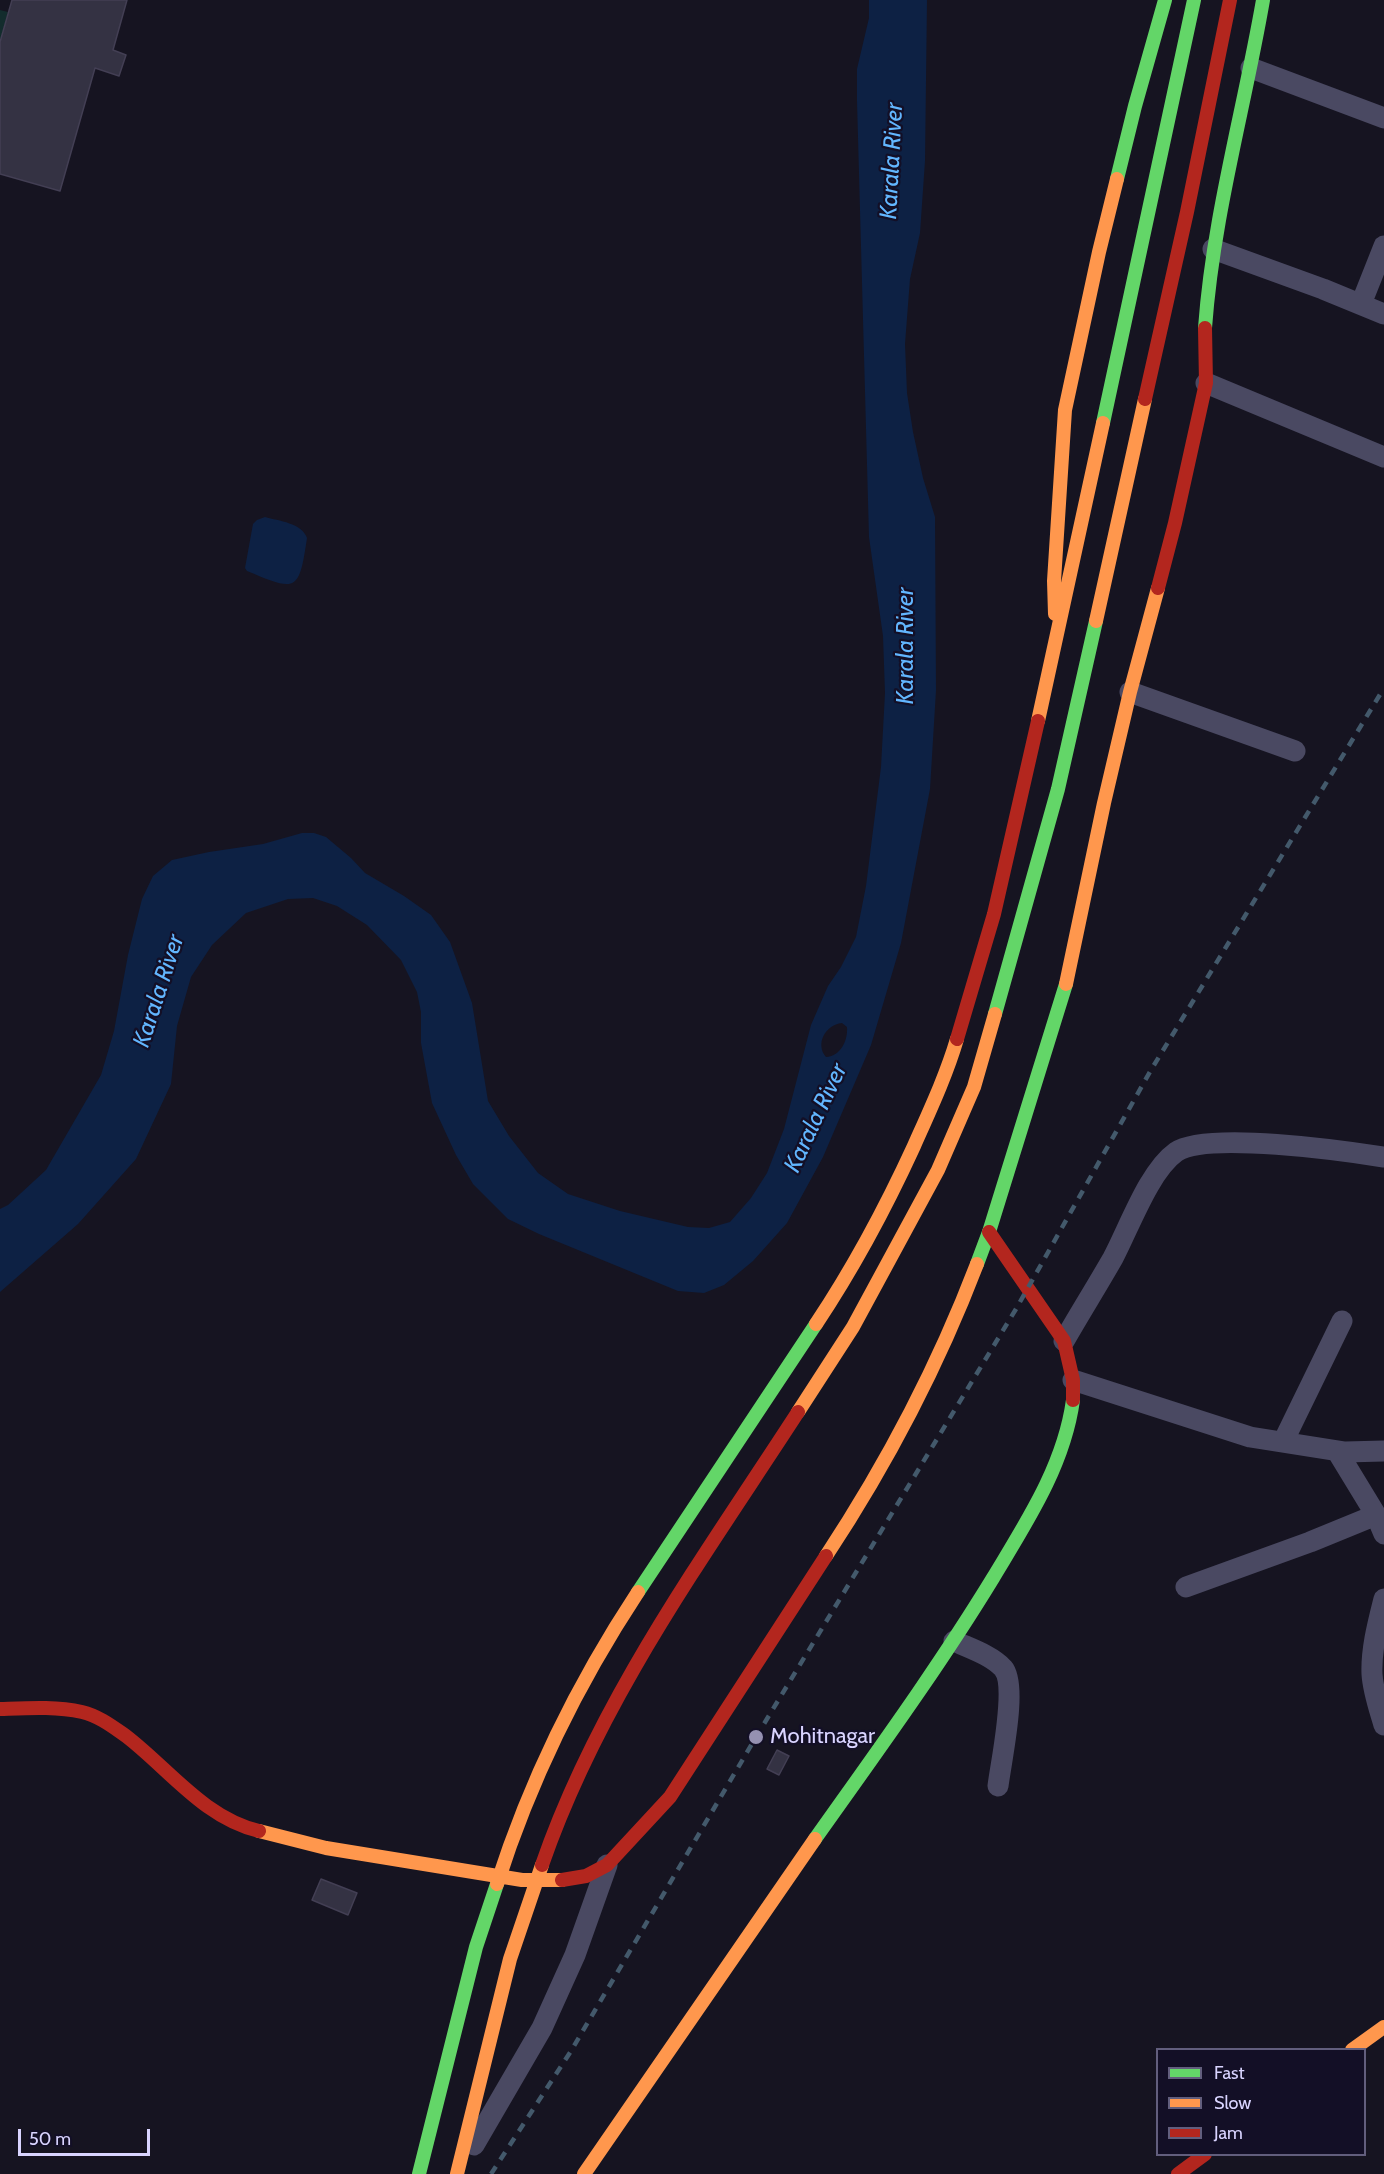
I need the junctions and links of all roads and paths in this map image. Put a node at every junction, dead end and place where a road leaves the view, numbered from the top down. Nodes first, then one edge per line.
1 (1165, 0) edge
2 (1194, 0) edge
3 (1230, 0) edge
4 (1263, 0) edge
5 (1251, 68) junction
6 (1384, 118) edge
7 (1384, 246) edge
8 (1213, 249) junction
9 (1362, 304) junction
10 (1384, 314) edge
11 (1206, 382) junction
12 (1384, 457) edge
13 (1057, 640) junction
14 (1130, 692) junction
15 (1295, 751) dead end
16 (1384, 1157) edge
17 (989, 1232) junction
18 (1342, 1321) dead end
19 (1064, 1341) junction
20 (1073, 1380) junction
21 (1283, 1442) junction
22 (1337, 1451) junction
23 (1384, 1451) edge
24 (1380, 1525) edge
25 (1186, 1587) dead end
26 (1384, 1599) edge
27 (954, 1641) junction
28 (0, 1709) edge
29 (1384, 1725) edge
30 (998, 1786) dead end
31 (608, 1865) junction
32 (1384, 2026) edge
33 (1353, 2048) edge
34 (1202, 2156) edge
35 (419, 2174) edge
36 (457, 2174) edge
37 (584, 2174) edge
38 (1178, 2174) edge

1 - 13 main road
2 - 13 main road
3 - 36 main road
4 - 5 main road
5 - 6 street
5 - 8 main road
7 - 9 street
8 - 9 street
8 - 11 main road
9 - 10 street
11 - 12 street
11 - 14 main road
13 - 35 main road
14 - 15 street
14 - 17 main road
16 - 19 street
17 - 19 main road
17 - 31 main road
18 - 21 street
19 - 20 main road
20 - 21 street
20 - 27 main road
21 - 22 street
22 - 23 street
22 - 24 street
24 - 25 street
26 - 29 street
27 - 30 street
27 - 37 main road
28 - 31 main road
31 - 36 street
32 - 33 main road
34 - 38 main road

